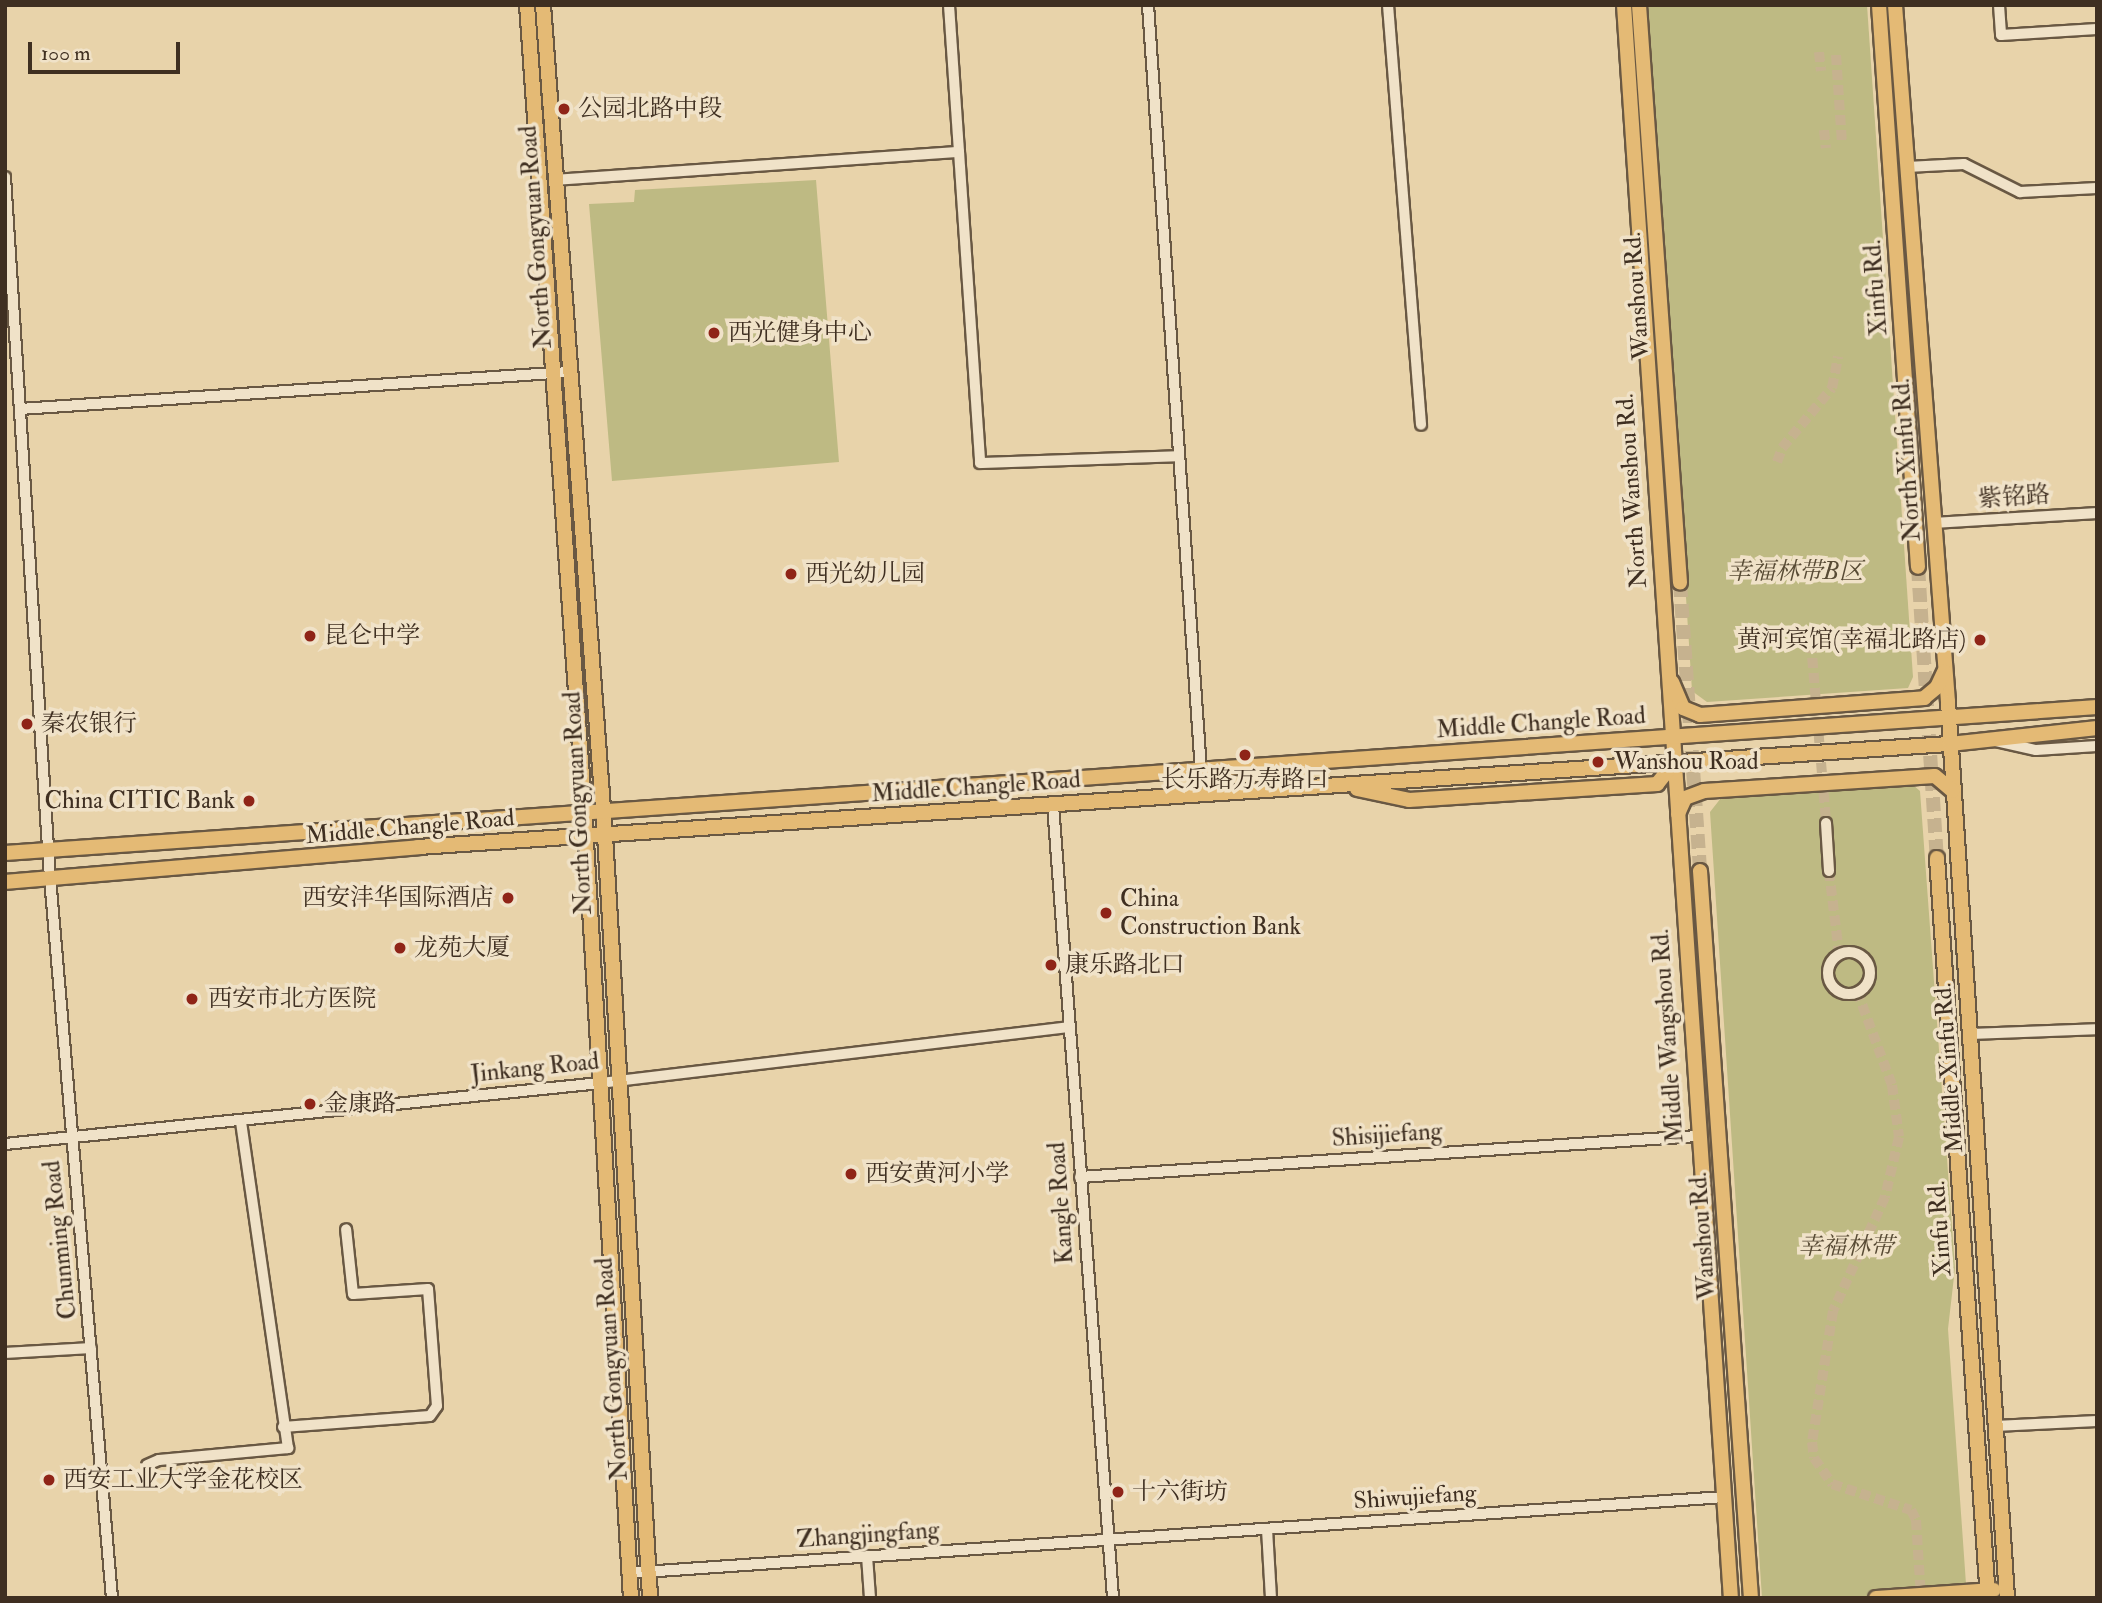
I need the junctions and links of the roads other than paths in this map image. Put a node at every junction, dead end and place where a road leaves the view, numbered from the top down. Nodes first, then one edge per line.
1 (527, 5) edge
2 (543, 5) edge
3 (949, 5) edge
4 (1148, 5) edge
5 (1388, 5) edge
6 (1624, 5) edge
7 (1639, 5) edge
8 (1879, 5) edge
9 (1895, 5) edge
10 (1999, 5) edge
11 (2097, 29) edge
12 (959, 152) junction
13 (1907, 167) junction
14 (5, 177) edge
15 (555, 180) junction
16 (2097, 188) edge
17 (10, 328) edge
18 (569, 372) junction
19 (551, 373) junction
20 (20, 408) junction
21 (1420, 425) dead end
22 (1179, 456) junction
23 (2097, 513) edge
24 (1934, 523) junction
25 (1917, 567) tunnel mouth
26 (1680, 583) tunnel mouth
27 (1666, 664) junction
28 (1945, 666) junction
29 (2097, 707) edge
30 (1949, 718) junction
31 (2097, 728) edge
32 (1671, 737) junction
33 (1990, 740) junction
34 (1950, 744) junction
35 (2097, 746) edge
36 (1274, 764) junction
37 (1673, 764) junction
38 (1201, 771) junction
39 (1276, 790) junction
40 (1954, 792) junction
41 (1053, 805) junction
42 (602, 810) junction
43 (583, 811) junction
44 (1676, 820) junction
45 (1826, 823) tunnel mouth
46 (605, 835) junction
47 (585, 836) junction
48 (48, 850) junction
49 (5, 853) edge
50 (1937, 858) tunnel mouth
51 (1829, 871) tunnel mouth
52 (1700, 872) tunnel mouth
53 (50, 878) junction
54 (5, 882) edge
55 (1070, 1027) junction
56 (2097, 1029) edge
57 (1969, 1034) junction
58 (617, 1080) junction
59 (600, 1083) junction
60 (241, 1122) junction
61 (1697, 1136) junction
62 (71, 1140) junction
63 (5, 1144) edge
64 (1080, 1177) junction
65 (346, 1229) dead end
66 (1728, 1277) junction
67 (91, 1348) junction
68 (5, 1353) edge
69 (1716, 1394) junction
70 (2097, 1420) edge
71 (1995, 1426) junction
72 (283, 1427) junction
73 (147, 1465) dead end
74 (1723, 1497) junction
75 (1266, 1529) junction
76 (1109, 1540) junction
77 (867, 1556) junction
78 (648, 1572) junction
79 (629, 1573) junction
80 (1987, 1594) edge
81 (2006, 1594) edge
82 (113, 1598) edge
83 (631, 1598) edge
84 (650, 1598) edge
85 (870, 1598) edge
86 (1113, 1598) edge
87 (1271, 1598) edge
88 (1731, 1598) edge
89 (1751, 1598) edge
90 (1876, 1598) edge

1 - 19 main road, North Gongyuan Road
2 - 15 main road, North Gongyuan Road
3 - 12 street
4 - 22 street
5 - 21 street
6 - 27 main road, North Wanshou Rd.
7 - 26 main road, Wanshou Rd.
8 - 25 main road, Xinfu Rd.
9 - 13 main road, North Xinfu Rd.
10 - 11 street
12 - 15 street
12 - 22 street
13 - 16 street
13 - 24 main road, North Xinfu Rd.
14 - 17 street, Chunming Road
15 - 18 main road, North Gongyuan Road
17 - 20 street, Chunming Road
18 - 19 street
18 - 42 main road, North Gongyuan Road
19 - 20 street
19 - 43 main road, North Gongyuan Road
20 - 48 street, Chunming Road
22 - 38 street
23 - 24 street, 紫铭路
24 - 28 main road, North Xinfu Rd.
27 - 28 main road
27 - 32 main road, North Wanshou Rd.
28 - 30 main road, North Xinfu Rd.
29 - 30 main road, Middle Changle Road
30 - 32 main road, Middle Changle Road
30 - 34 main road, North Xinfu Rd.
31 - 33 main road, Middle Changle Road
32 - 36 main road, Middle Changle Road
32 - 37 main road, North Wanshou Rd.
33 - 34 main road, Middle Changle Road
33 - 35 street
34 - 37 main road, Middle Changle Road
34 - 40 main road, Middle Xinfu Rd.
36 - 38 main road, Middle Changle Road
36 - 39 main road
37 - 39 main road, Middle Changle Road
37 - 44 main road, Middle Wangshou Rd.
38 - 42 main road, Middle Changle Road
39 - 41 main road, Middle Changle Road
40 - 44 main road
40 - 57 main road, Middle Xinfu Rd.
41 - 46 main road, Middle Changle Road
41 - 55 street, Kangle Road
42 - 43 main road, Middle Changle Road
42 - 46 main road, North Gongyuan Road
43 - 47 main road, North Gongyuan Road
43 - 48 main road, Middle Changle Road
44 - 61 main road, Middle Wangshou Rd.
45 - 51 street
46 - 47 main road, Middle Changle Road
46 - 58 main road, North Gongyuan Road
47 - 53 main road, Middle Changle Road
47 - 59 main road, North Gongyuan Road
48 - 49 main road, Middle Changle Road
48 - 53 street, Chunming Road
50 - 80 main road, Xinfu Rd.
52 - 66 main road, Wanshou Rd.
53 - 54 main road, Middle Changle Road
53 - 62 street, Chunming Road
55 - 58 street, Jinkang Road
55 - 64 street, Kangle Road
56 - 57 street
57 - 71 main road, Middle Xinfu Rd.
58 - 59 street, Jinkang Road
58 - 78 main road, North Gongyuan Road
59 - 60 street, Jinkang Road
59 - 79 main road, North Gongyuan Road
60 - 62 street, Jinkang Road
60 - 72 street
61 - 64 street, Shisijiefang
61 - 69 main road, Middle Wangshou Rd.
62 - 63 street, Jinkang Road
62 - 67 street, Chunming Road
64 - 76 street, Kangle Road
65 - 72 street
66 - 69 main road
66 - 89 main road, Wanshou Rd.
67 - 68 street
67 - 82 street, Chunming Road
69 - 74 main road, Middle Wangshou Rd.
70 - 71 street
71 - 81 main road, Middle Xinfu Rd.
72 - 73 street
74 - 75 street, Shiwujiefang
74 - 88 main road, Middle Wangshou Rd.
75 - 76 street, Shiwujiefang
75 - 87 street
76 - 77 street, Zhangjingfang
76 - 86 street, Kangle Road
77 - 78 street, Zhangjingfang
77 - 85 street
78 - 79 street, Zhangjingfang
78 - 84 main road, North Gongyuan Road
79 - 83 main road, North Gongyuan Road
80 - 81 main road
80 - 90 main road

